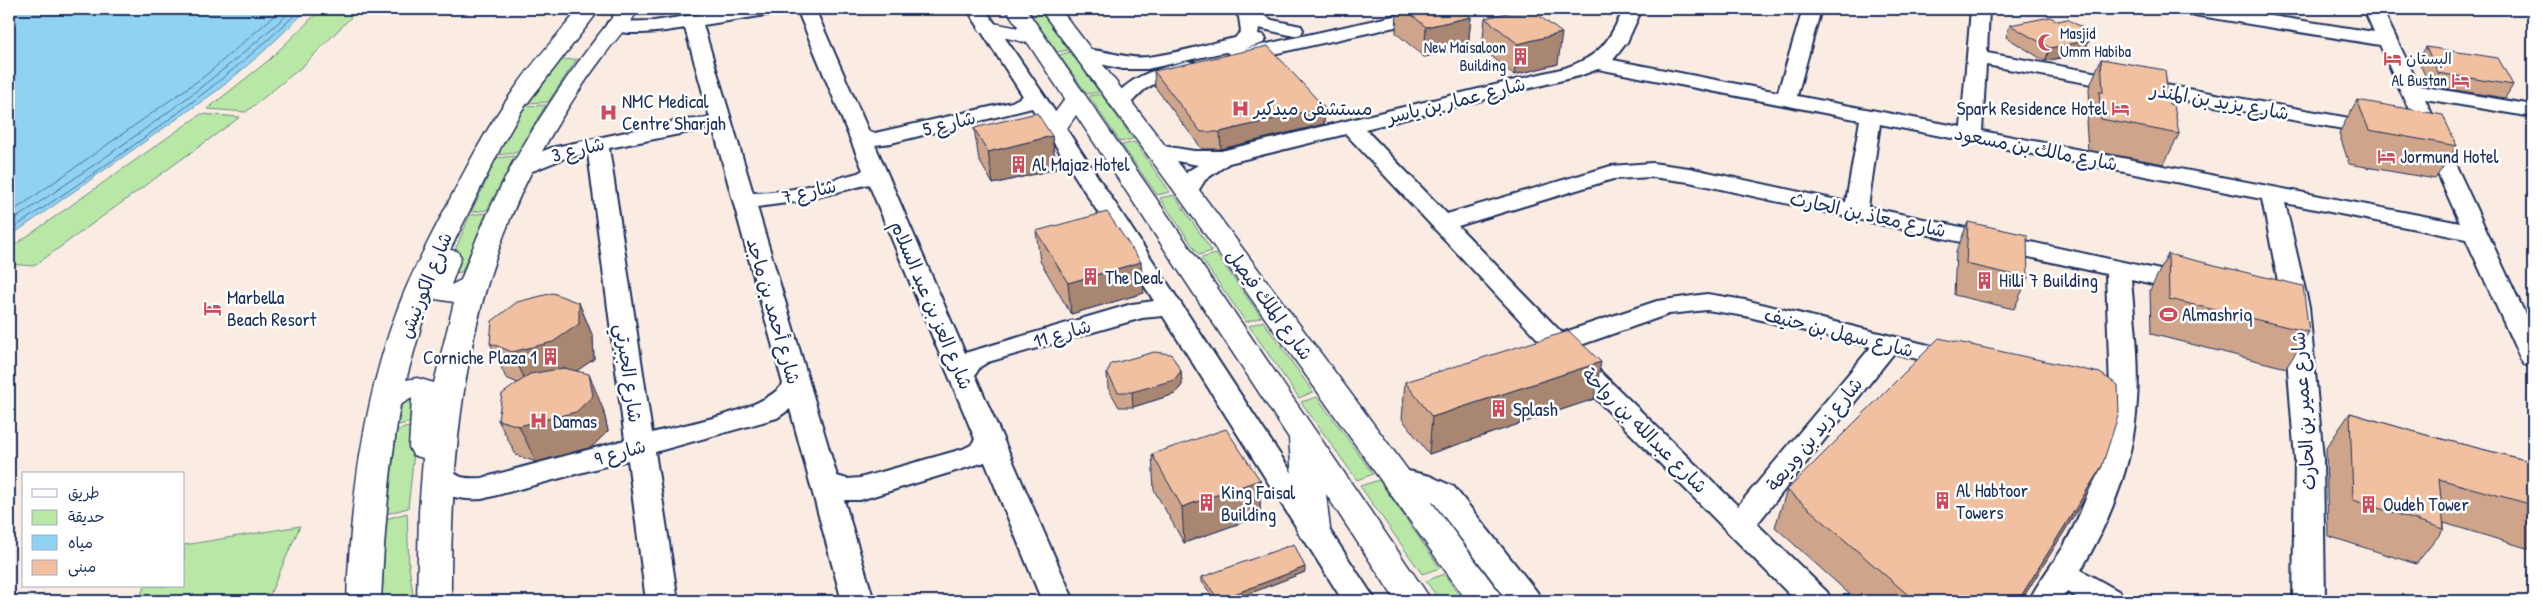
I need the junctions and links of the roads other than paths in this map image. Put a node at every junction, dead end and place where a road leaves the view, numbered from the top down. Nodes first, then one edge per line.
1 (590, 9) edge
2 (766, 9) edge
3 (1449, 9) edge
4 (1633, 9) edge
5 (1812, 9) edge
6 (1980, 9) edge
7 (2194, 9) edge
8 (2373, 9) edge
9 (803, 10) edge
10 (1015, 10) edge
11 (1385, 10) edge
12 (1056, 12) edge
13 (1244, 13) edge
14 (622, 18) edge
15 (982, 18) edge
16 (693, 21) junction
17 (1299, 35) junction
18 (1034, 38) junction
19 (2387, 40) junction
20 (1243, 42) junction
21 (1085, 55) junction
22 (1976, 57) junction
23 (1598, 63) junction
24 (1184, 68) junction
25 (2410, 91) junction
26 (1034, 95) junction
27 (1076, 99) junction
28 (1786, 100) junction
29 (1120, 103) junction
30 (2533, 110) edge
31 (1871, 116) junction
32 (723, 126) junction
33 (1351, 126) junction
34 (1055, 129) junction
35 (1971, 135) junction
36 (2414, 136) junction
37 (859, 137) junction
38 (598, 144) junction
39 (1157, 151) junction
40 (1221, 158) junction
41 (522, 167) junction
42 (875, 172) junction
43 (1187, 191) junction
44 (2272, 194) junction
45 (742, 196) junction
46 (1856, 212) junction
47 (1442, 223) junction
48 (2474, 233) junction
49 (443, 238) junction
50 (2118, 268) junction
51 (475, 284) junction
52 (2212, 289) edge
53 (1171, 307) junction
54 (1557, 344) junction
55 (1888, 344) junction
56 (2533, 358) edge
57 (1982, 367) edge
58 (962, 374) junction
59 (2058, 385) edge
60 (795, 387) junction
61 (388, 399) junction
62 (2124, 401) junction
63 (1304, 433) junction
64 (988, 439) junction
65 (639, 446) junction
66 (438, 466) junction
67 (1394, 478) junction
68 (824, 483) junction
69 (1740, 524) junction
70 (1313, 528) junction
71 (2063, 575) junction
72 (364, 601) edge
73 (434, 601) edge
74 (662, 601) edge
75 (858, 601) edge
76 (1058, 601) edge
77 (1360, 601) edge
78 (1415, 601) edge
79 (1486, 601) edge
80 (1526, 601) edge
81 (1816, 601) edge
82 (2045, 601) edge
83 (2109, 601) edge
84 (2309, 601) edge

1 - 49 main road, شارع الكورنيش
2 - 16 street
3 - 17 street
4 - 23 street, شارع عمار بن ياسر
5 - 28 street
6 - 22 street
7 - 19 street
8 - 19 street
9 - 37 street, شارع العز بن عبد السلام
10 - 18 main road
11 - 17 street
12 - 21 main road, شارع الملك فيصل
13 - 17 street
13 - 20 street
14 - 16 street
14 - 41 main road
15 - 18 main road
15 - 26 street
16 - 32 street, شارع أحمد بن ماجد
17 - 20 street
17 - 24 street
18 - 27 main road
19 - 25 street
20 - 21 street
20 - 24 street
21 - 29 main road, شارع الملك فيصل
22 - 35 street
22 - 36 street, شارع يزيد بن المنذر
23 - 28 street, شارع مالك بن مسعود
23 - 33 street, شارع عمار بن ياسر
24 - 29 street
25 - 30 street
25 - 36 street
26 - 34 street
26 - 37 street, شارع 5
27 - 34 main road
27 - 63 main road
28 - 31 street, شارع مالك بن مسعود
29 - 39 main road, شارع الملك فيصل
31 - 35 street, شارع مالك بن مسعود
31 - 46 street
32 - 38 street, شارع 3
32 - 45 street, شارع أحمد بن ماجد
33 - 40 street, شارع عمار بن ياسر
33 - 47 street, شارع عبدالله بن رواحة
34 - 53 street
35 - 44 street, شارع مالك بن مسعود
36 - 48 street
37 - 42 street, شارع العز بن عبد السلام
38 - 41 street, شارع 3
38 - 65 street, شارع الجبرتي
39 - 40 street, شارع عمار بن ياسر
39 - 43 main road, شارع الملك فيصل
40 - 43 street, شارع عمار بن ياسر
41 - 51 main road
42 - 45 street, شارع 7
42 - 58 street, شارع العز بن عبد السلام
43 - 67 main road, شارع الملك فيصل
44 - 48 street, شارع مالك بن مسعود
44 - 84 street, شارع عمير بن الحارث
45 - 60 street, شارع أحمد بن ماجد
46 - 47 street, شارع معاذ بن الحارث
46 - 50 street, شارع معاذ بن الحارث
47 - 54 street, شارع عبدالله بن رواحة
48 - 56 street
49 - 51 main road
49 - 61 main road, شارع الكورنيش
50 - 52 street, شارع معاذ بن الحارث
50 - 62 street
51 - 66 main road
53 - 58 street, شارع 11
53 - 70 street
54 - 55 street, شارع سهل بن حنيف
54 - 69 street, شارع عبدالله بن رواحة
55 - 57 street, شارع سهل بن حنيف
55 - 69 street, شارع زيد بن وديعة
58 - 64 street, شارع العز بن عبد السلام
59 - 62 street
60 - 65 street, شارع 9
60 - 68 street, شارع أحمد بن ماجد
61 - 66 main road
61 - 72 main road, شارع الكورنيش
62 - 71 street
63 - 70 main road
63 - 78 main road
64 - 68 street
64 - 76 street, شارع العز بن عبد السلام
65 - 66 street, شارع 9
65 - 74 street, شارع الجبرتي
66 - 73 main road
67 - 79 main road, شارع الملك فيصل
67 - 80 street
68 - 75 street, شارع أحمد بن ماجد
69 - 81 street, شارع عبدالله بن رواحة
70 - 77 street
71 - 82 street
71 - 83 street

